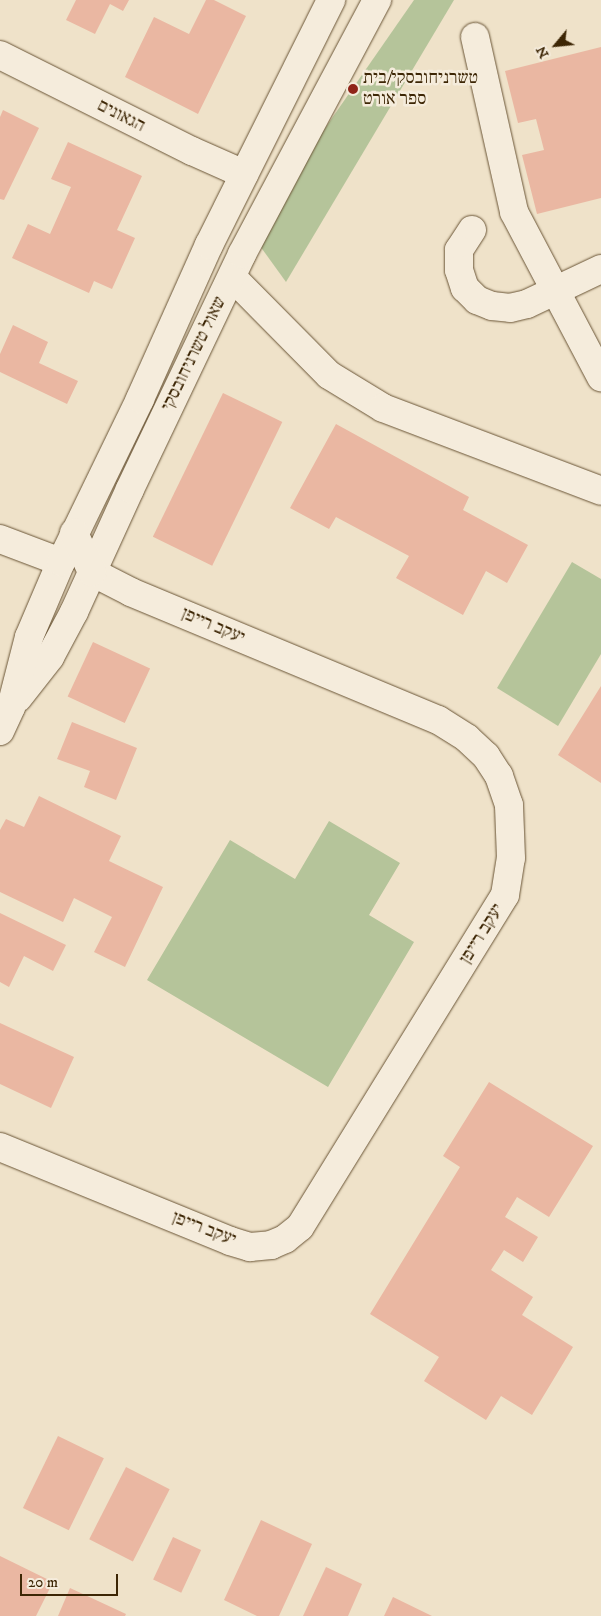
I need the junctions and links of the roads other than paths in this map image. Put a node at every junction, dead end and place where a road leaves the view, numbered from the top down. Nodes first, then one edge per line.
1 (331, 0) edge
2 (377, 0) edge
3 (475, 37) dead end
4 (0, 56) edge
5 (244, 174) junction
6 (472, 230) dead end
7 (601, 269) edge
8 (236, 281) dead end
9 (555, 289) junction
10 (601, 376) edge
11 (601, 491) edge
12 (74, 533) junction
13 (0, 539) edge
14 (61, 562) junction
15 (92, 572) junction
16 (11, 707) junction
17 (0, 731) edge
18 (0, 1147) edge

1 - 5 street, שאול טשרניחובסקי
2 - 15 street, שאול טשרניחובסקי
3 - 9 street
4 - 5 street, הגאונים
5 - 12 street, שאול טשרניחובסקי
6 - 9 street
7 - 9 street
8 - 11 street
9 - 10 street
12 - 14 street, שאול טשרניחובסקי
12 - 15 street
13 - 14 street
14 - 16 street, שאול טשרניחובסקי
15 - 16 street, שאול טשרניחובסקי
15 - 18 street, יעקב רייפן
16 - 17 street, שאול טשרניחובסקי

